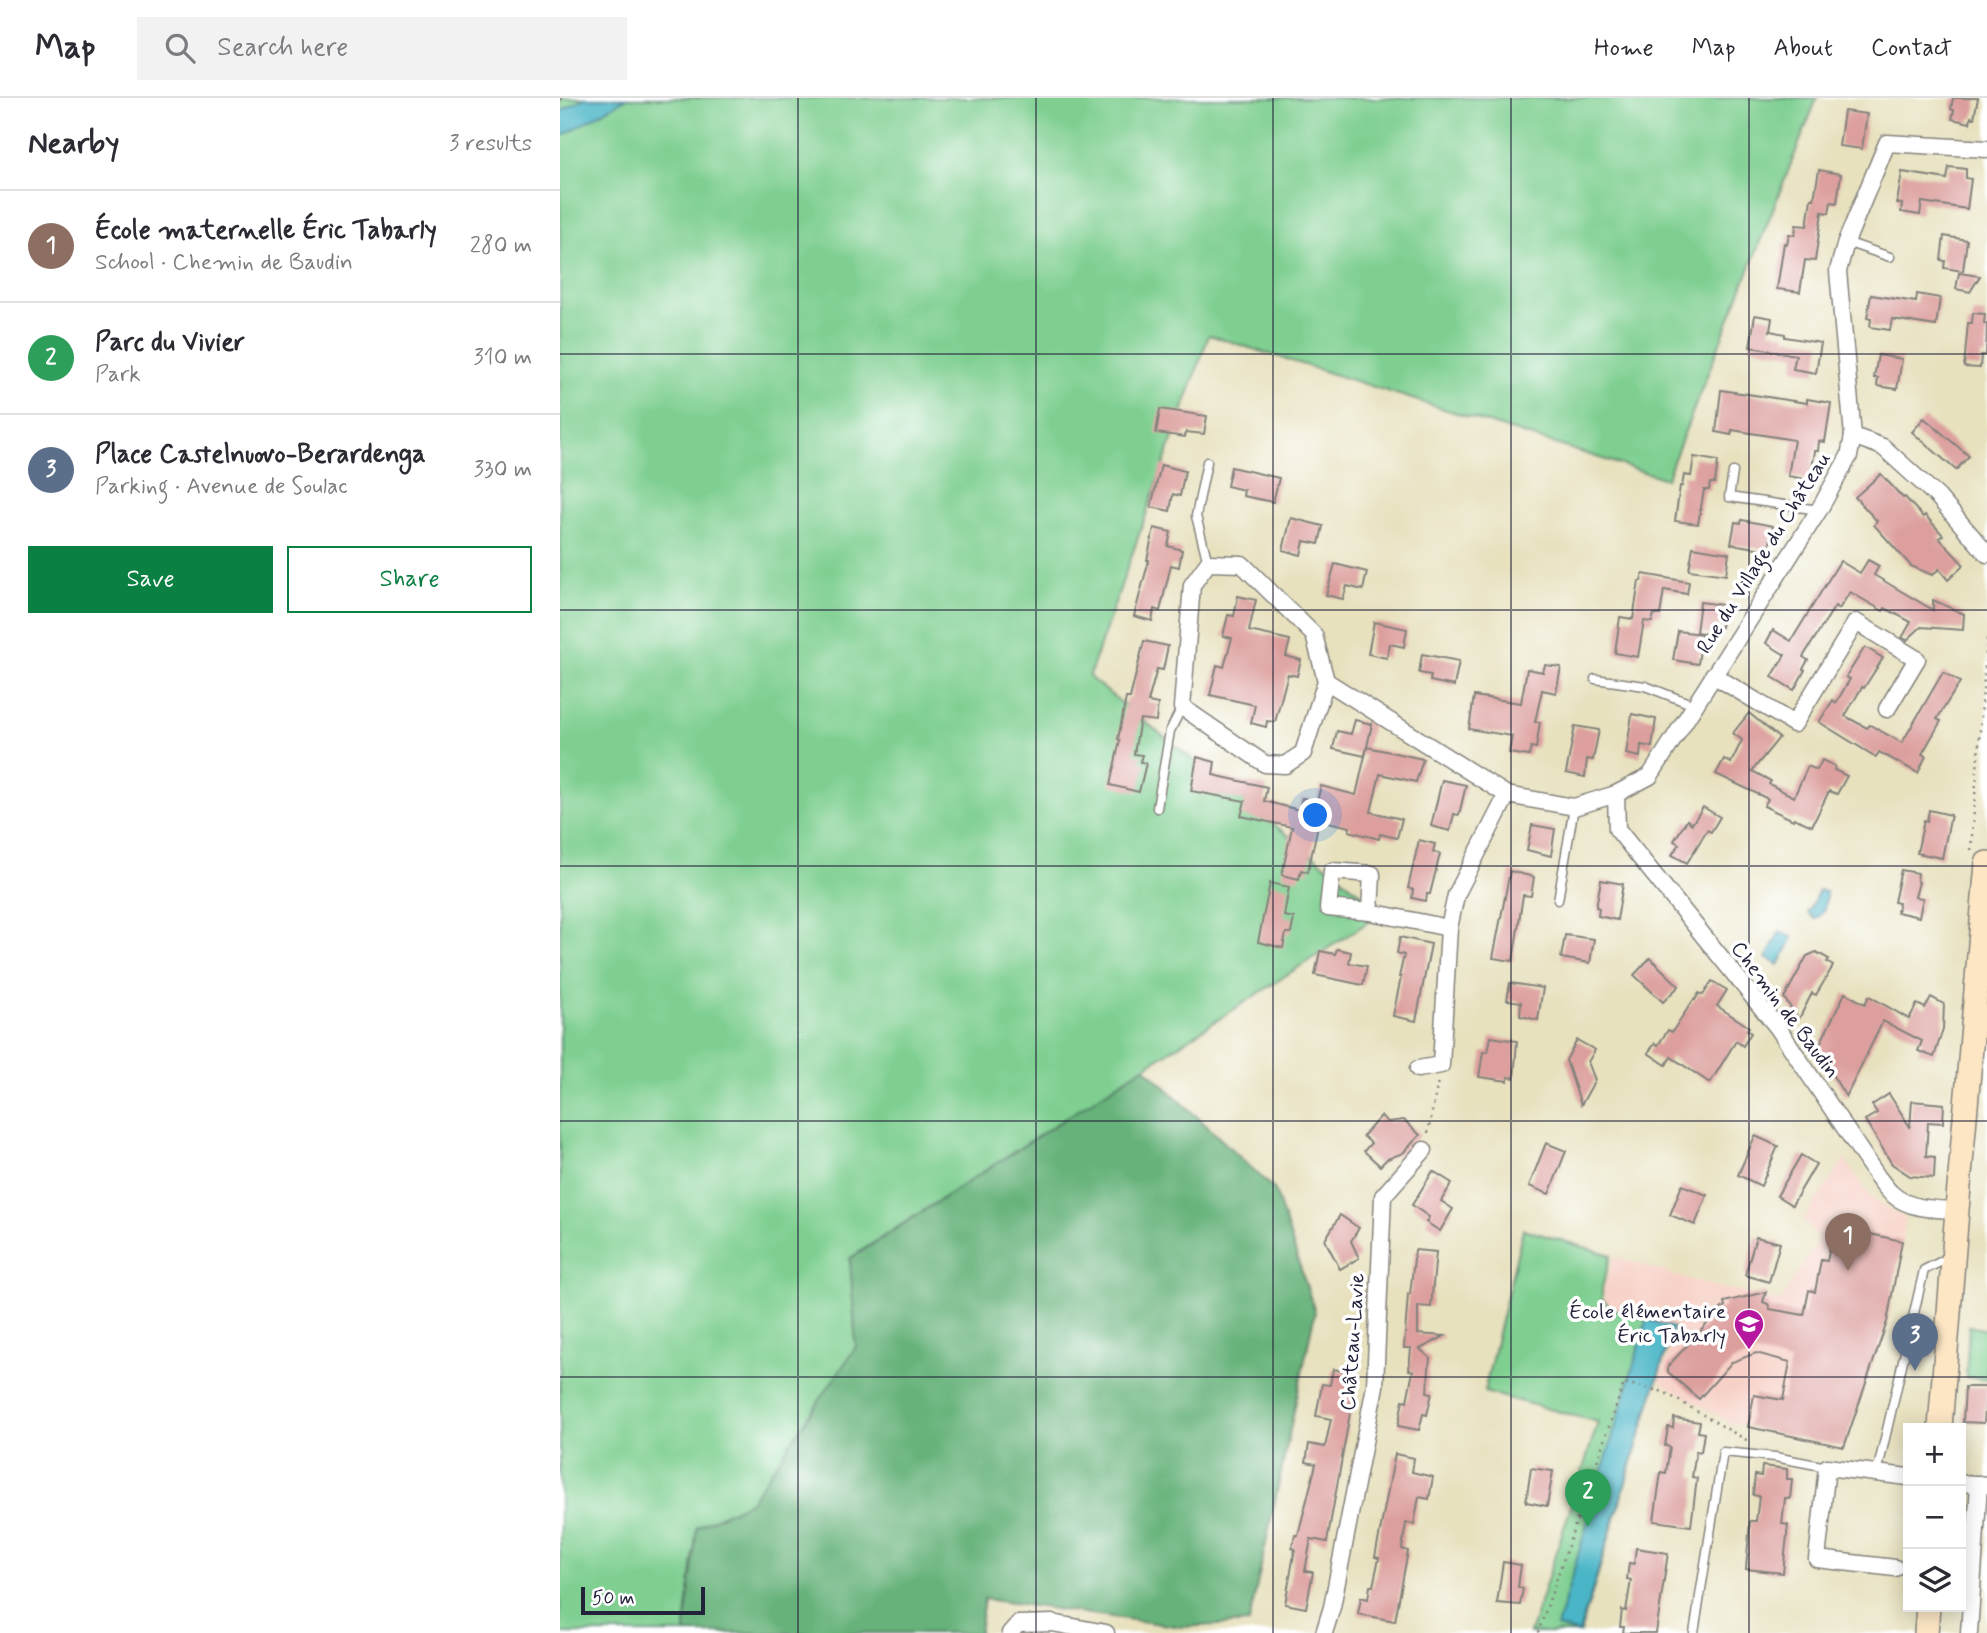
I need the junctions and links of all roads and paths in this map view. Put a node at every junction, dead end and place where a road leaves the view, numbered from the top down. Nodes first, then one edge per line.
1 (1987, 149) edge
2 (1846, 242) junction
3 (1891, 257) dead end
4 (1853, 436) junction
5 (1207, 462) dead end
6 (1733, 472) dead end
7 (1819, 510) junction
8 (1987, 554) edge
9 (1208, 563) junction
10 (1713, 675) junction
11 (1595, 678) dead end
12 (1326, 681) junction
13 (1694, 705) junction
14 (1182, 708) junction
15 (1887, 709) dead end
16 (1616, 794) junction
17 (1507, 795) junction
18 (1574, 807) junction
19 (1157, 808) dead end
20 (1987, 863) edge
21 (1558, 900) dead end
22 (1370, 912) dead end
23 (1449, 928) junction
24 (1441, 1065) junction
25 (1418, 1069) dead end
26 (1424, 1150) joint
27 (1957, 1210) junction
28 (1953, 1256) junction
29 (1940, 1423) edge
30 (1775, 1457) junction
31 (1827, 1467) junction
32 (1877, 1473) junction
33 (1903, 1476) edge
34 (1983, 1484) edge
35 (1895, 1568) dead end
36 (1928, 1612) edge
37 (1010, 1633) edge
38 (1106, 1633) edge
39 (1324, 1633) edge
40 (1538, 1633) edge
41 (1694, 1633) edge
42 (1926, 1633) edge
43 (1969, 1633) edge

1 - 2 street, Rue du Village du Château
2 - 3 lane
2 - 4 street, Rue du Village du Château
4 - 7 street, Rue du Village du Château
4 - 8 street
5 - 9 lane
6 - 7 lane
7 - 10 street, Rue du Village du Château
9 - 12 street
9 - 14 street
10 - 13 street, Rue du Village du Château
10 - 15 street, Rue du Village du Château
11 - 13 lane
12 - 14 street
12 - 17 street, Rue du Village du Château
13 - 16 street, Rue du Village du Château
14 - 19 lane
16 - 18 street, Rue du Village du Château
16 - 27 street, Chemin de Baudin
17 - 18 street, Rue du Village du Château
17 - 23 street
18 - 21 lane
20 - 27 main road
22 - 23 street
23 - 24 street
24 - 25 street
24 - 26 path
26 - 39 street, Château-Lavie
27 - 28 main road
28 - 29 main road
28 - 32 lane
30 - 31 lane
30 - 40 path
30 - 41 lane
31 - 32 street
31 - 35 street
32 - 33 street
34 - 43 street
36 - 42 main road
37 - 38 street

